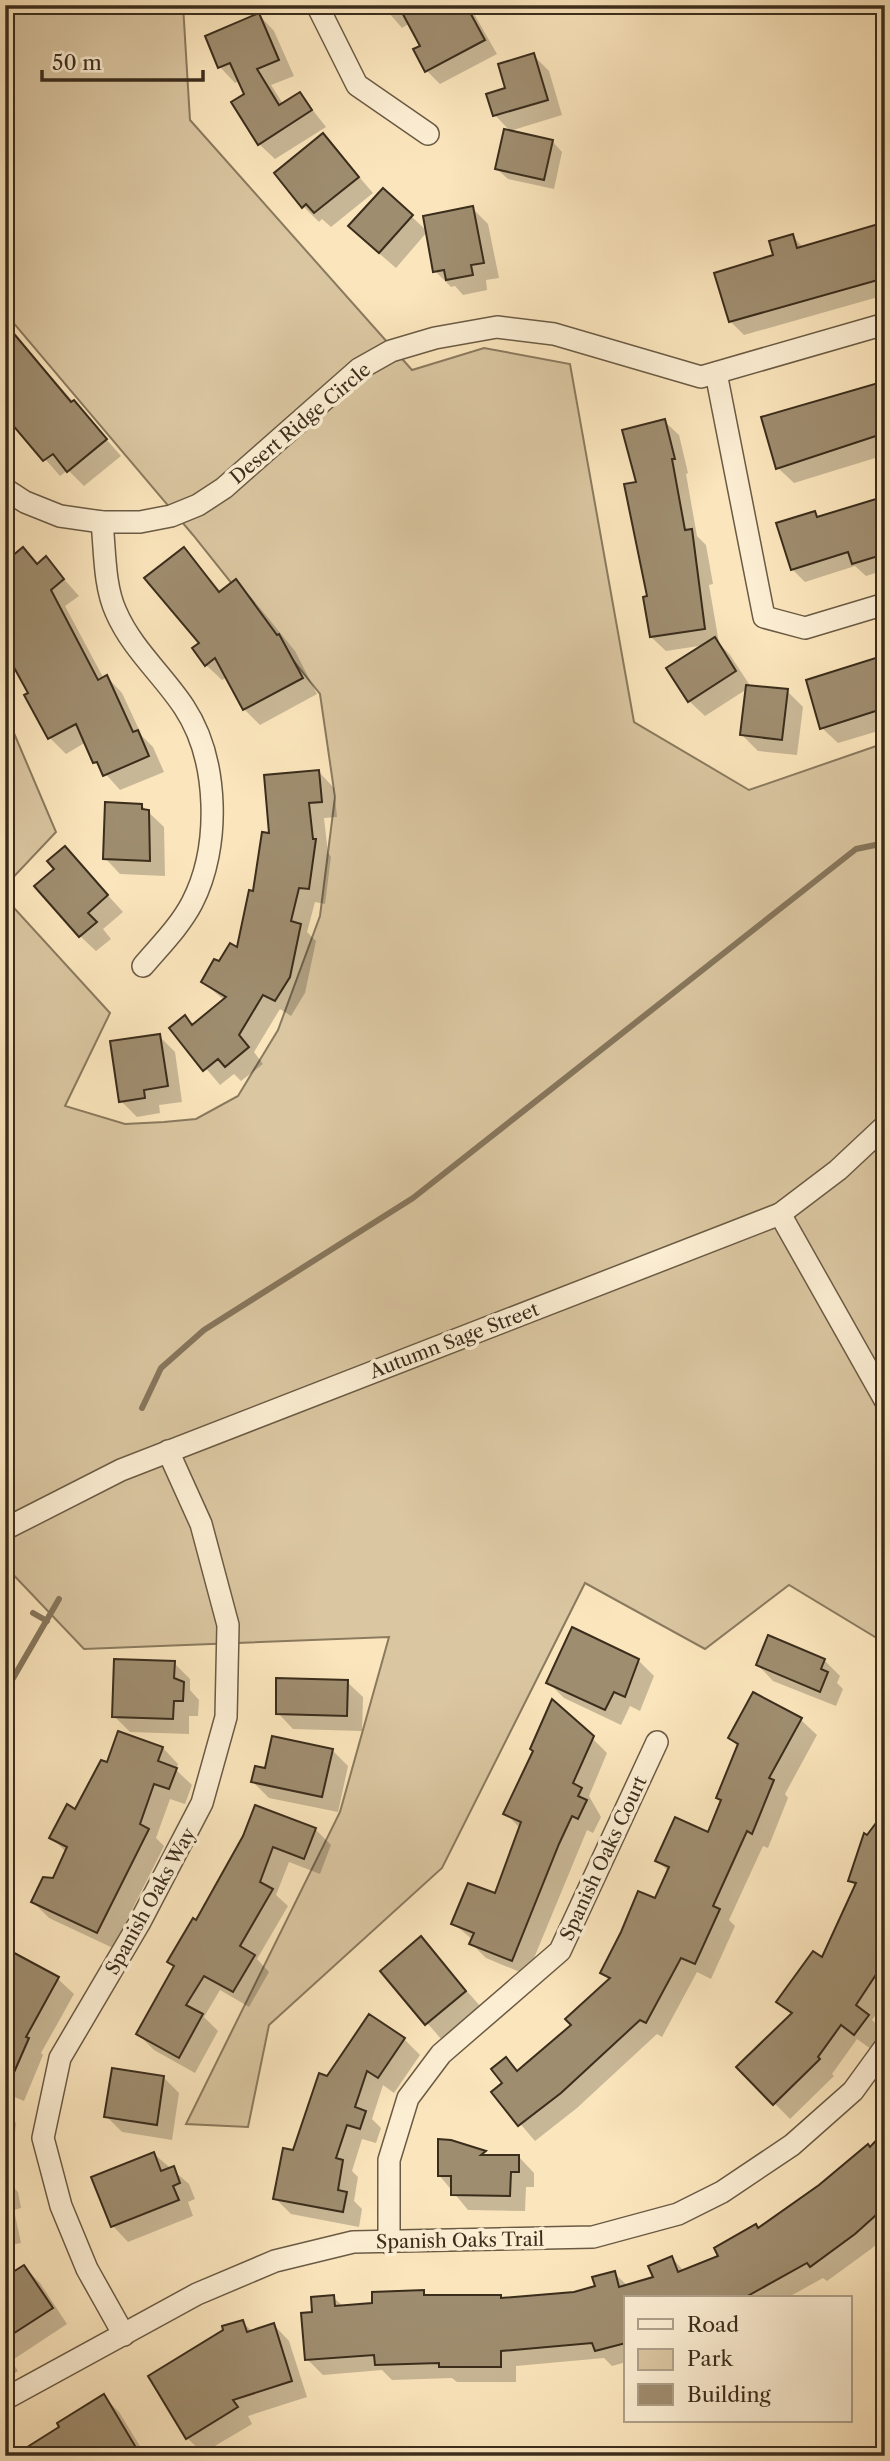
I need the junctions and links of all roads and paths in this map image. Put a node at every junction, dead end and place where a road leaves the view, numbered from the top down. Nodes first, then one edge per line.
1 (317, 5) edge
2 (428, 134) dead end
3 (885, 324) edge
4 (716, 373) junction
5 (5, 489) edge
6 (102, 523) junction
7 (885, 604) edge
8 (143, 966) dead end
9 (885, 1126) edge
10 (780, 1214) junction
11 (885, 1399) edge
12 (168, 1451) junction
13 (5, 1530) edge
14 (657, 1742) dead end
15 (885, 2047) edge
16 (390, 2243) junction
17 (124, 2335) junction
18 (5, 2399) edge

1 - 2 street
3 - 4 street, Desert Ridge Circle
4 - 6 street, Desert Ridge Circle
4 - 7 street
5 - 6 street, Desert Ridge Circle
6 - 8 street
9 - 10 street, Autumn Sage Street
10 - 11 street
10 - 12 street, Autumn Sage Street
12 - 13 street, Autumn Sage Street
12 - 17 street, Spanish Oaks Way
14 - 16 street, Spanish Oaks Court
15 - 16 street, Spanish Oaks Trail
16 - 17 street, Spanish Oaks Trail
17 - 18 street, Spanish Oaks Trail

